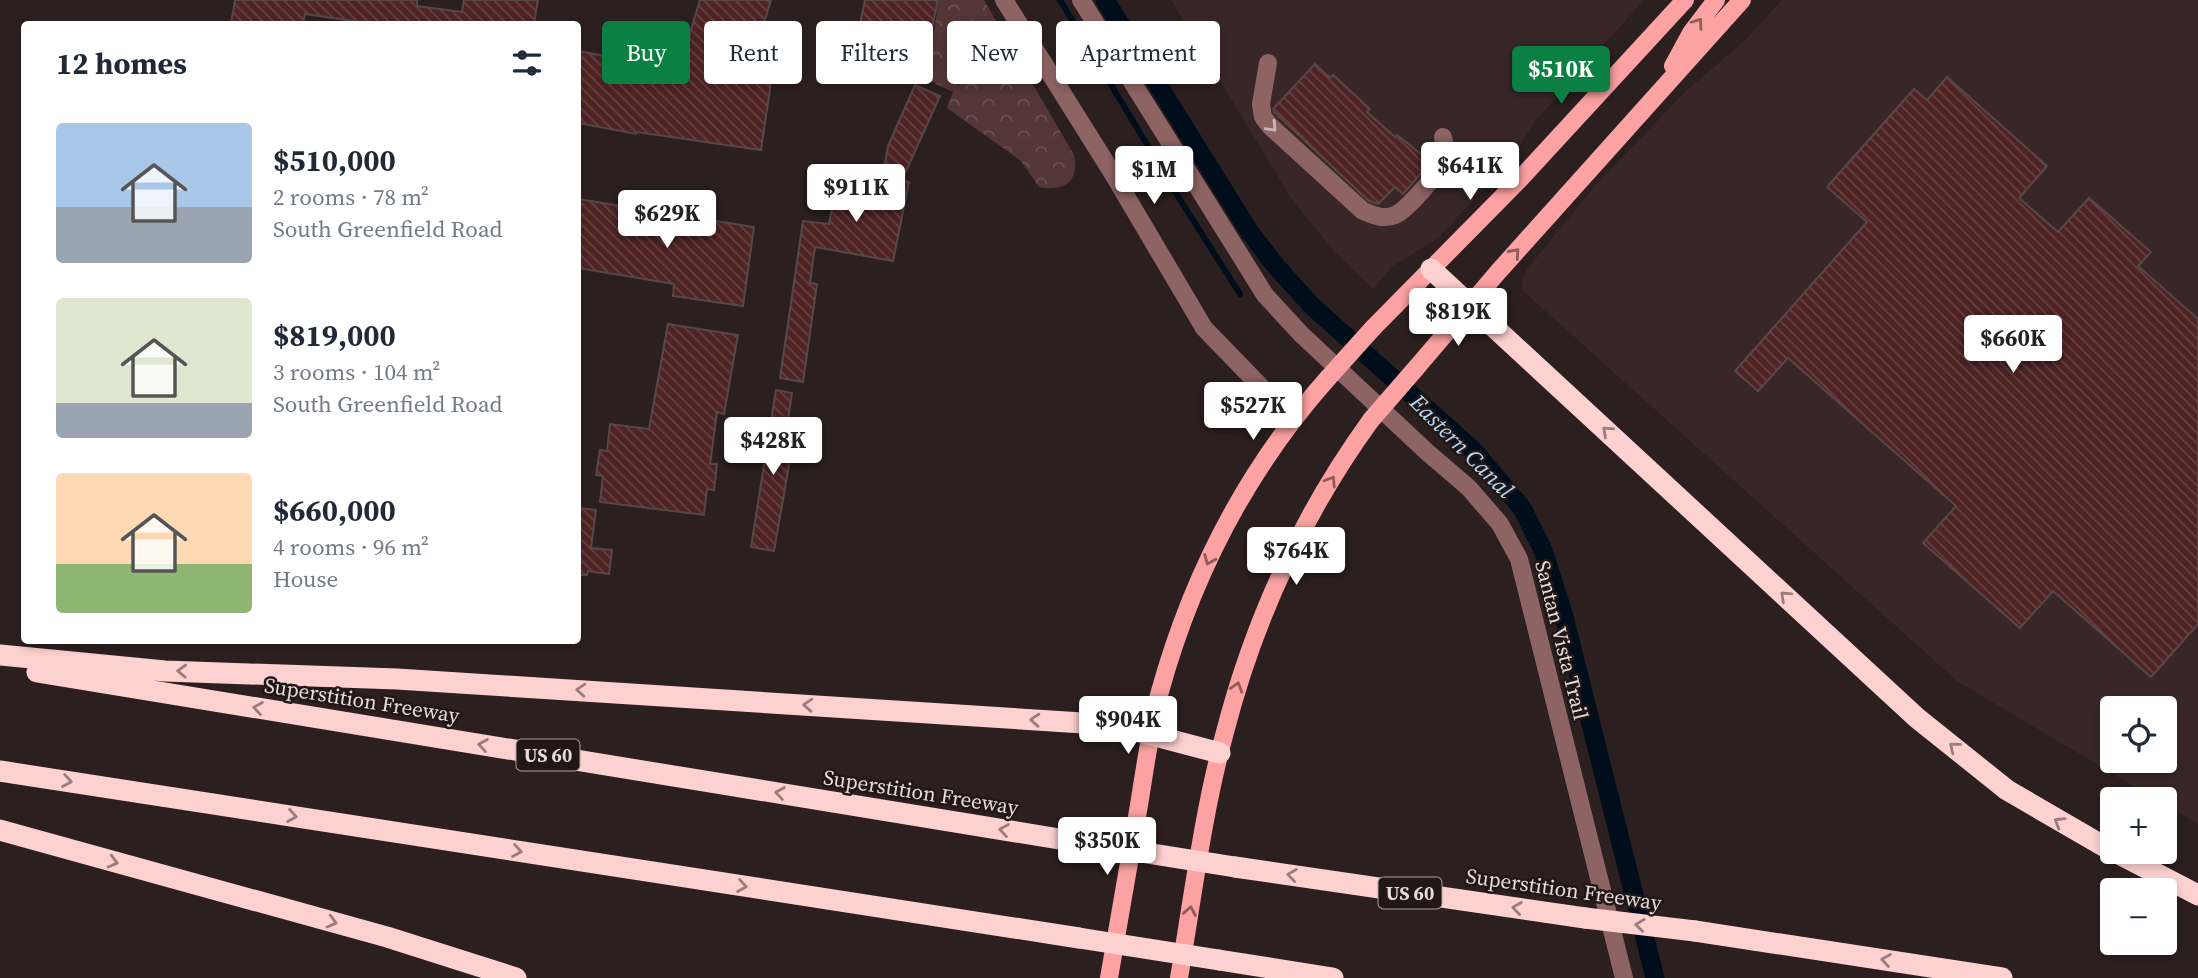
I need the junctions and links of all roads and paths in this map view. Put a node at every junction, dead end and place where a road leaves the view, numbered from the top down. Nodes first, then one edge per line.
1 (1004, 0) edge
2 (1081, 0) edge
3 (1685, 0) edge
4 (1716, 0) edge
5 (1742, 0) edge
6 (1268, 63) dead end
7 (1660, 91) junction
8 (1443, 137) dead end
9 (1431, 269) junction
10 (1470, 305) junction
11 (1293, 420) junction
12 (0, 655) edge
13 (0, 666) edge
14 (1151, 734) junction
15 (1220, 753) junction
16 (0, 771) edge
17 (0, 830) edge
18 (2100, 844) edge
19 (2137, 864) edge
20 (2198, 895) edge
21 (516, 978) edge
22 (1109, 978) edge
23 (1179, 978) edge
24 (1333, 978) edge
25 (1624, 978) edge
26 (2002, 978) edge

1 - 11 street
2 - 25 street, Santan Vista Trail
3 - 9 main road
7 -> 4 main road
5 - 7 main road
6 -> 8 street
10 -> 7 main road
9 - 10 highway
9 - 11 main road, bridge
15 -> 10 main road, bridge
18 -> 10 highway
11 -> 14 main road
14 -> 12 highway
26 -> 13 highway, Superstition Freeway / US 60, bridge
14 - 15 highway
14 - 22 main road
23 -> 15 main road
16 -> 24 highway, bridge
17 -> 21 highway
19 - 20 highway

